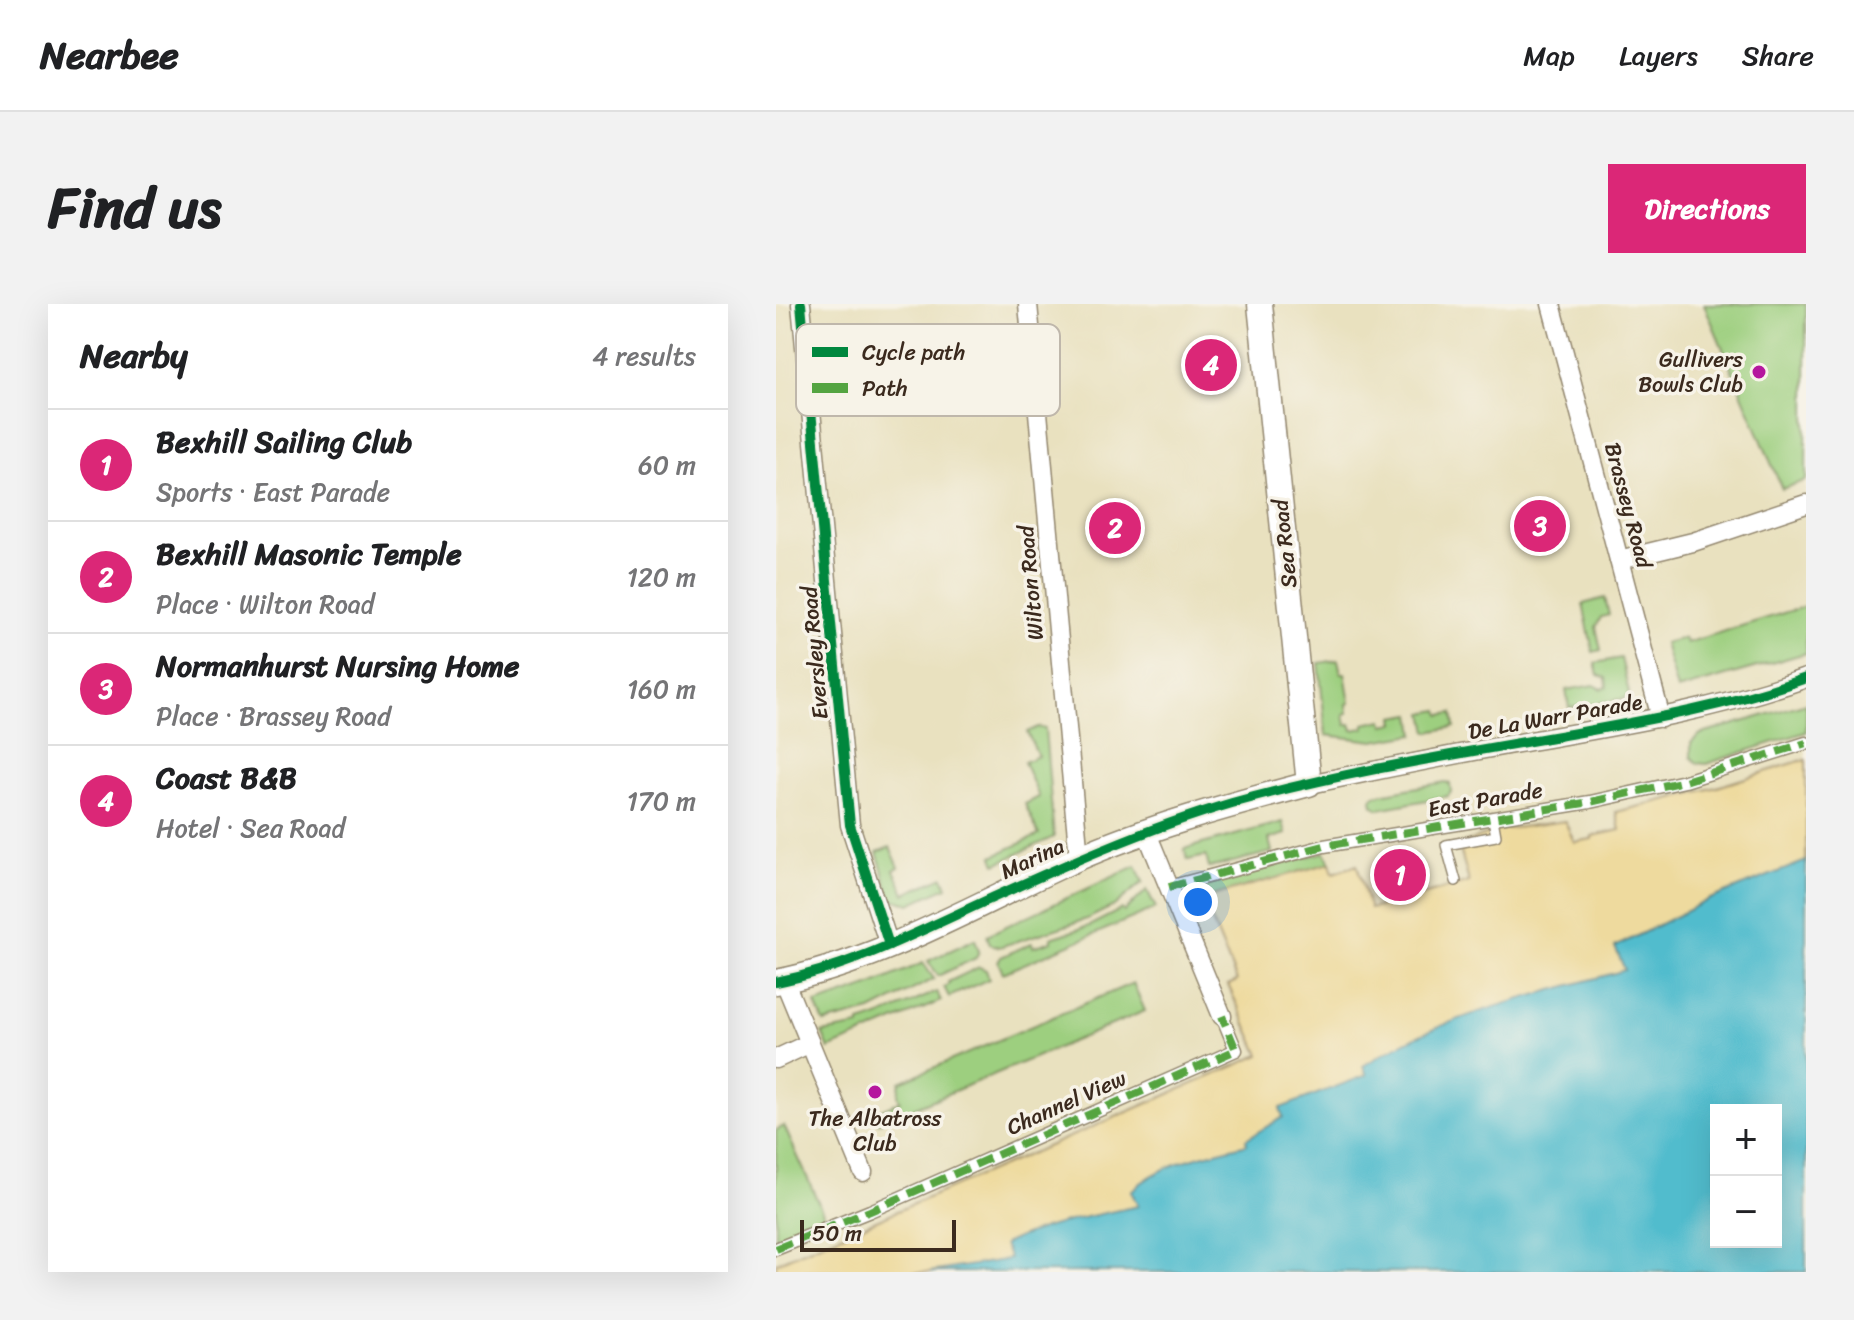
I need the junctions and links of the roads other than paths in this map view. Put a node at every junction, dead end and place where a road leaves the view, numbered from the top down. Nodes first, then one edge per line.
1 (801, 304) edge
2 (1028, 304) edge
3 (1260, 304) edge
4 (1551, 304) edge
5 (803, 324) edge
6 (1030, 324) edge
7 (812, 416) edge
8 (1038, 416) edge
9 (1806, 504) edge
10 (1619, 560) junction
11 (1806, 678) edge
12 (1661, 718) junction
13 (1806, 743) edge
14 (1309, 784) junction
15 (1493, 819) junction
16 (1146, 831) junction
17 (1079, 858) junction
18 (1456, 881) dead end
19 (1169, 887) junction
20 (889, 945) junction
21 (780, 981) edge
22 (1222, 1016) joint
23 (808, 1044) junction
24 (776, 1059) edge
25 (863, 1172) dead end
26 (776, 1249) edge

1 - 5 street, Eversley Road
2 - 6 street, Wilton Road
3 - 14 main road, Sea Road
4 - 10 street, Brassey Road
7 - 20 street, Eversley Road
8 - 17 street, Wilton Road
9 - 10 street
10 - 12 street, Brassey Road
11 - 12 street, De La Warr Parade
12 - 14 street, De La Warr Parade
13 - 15 street, East Parade
14 - 16 main road, Marina
15 - 18 lane
15 - 19 street, East Parade
16 - 17 main road, Marina
16 - 19 street
17 - 20 main road, Marina
19 - 22 street
20 - 21 main road, Marina
21 - 23 street
22 - 26 street, Channel View
23 - 24 street
23 - 25 street

